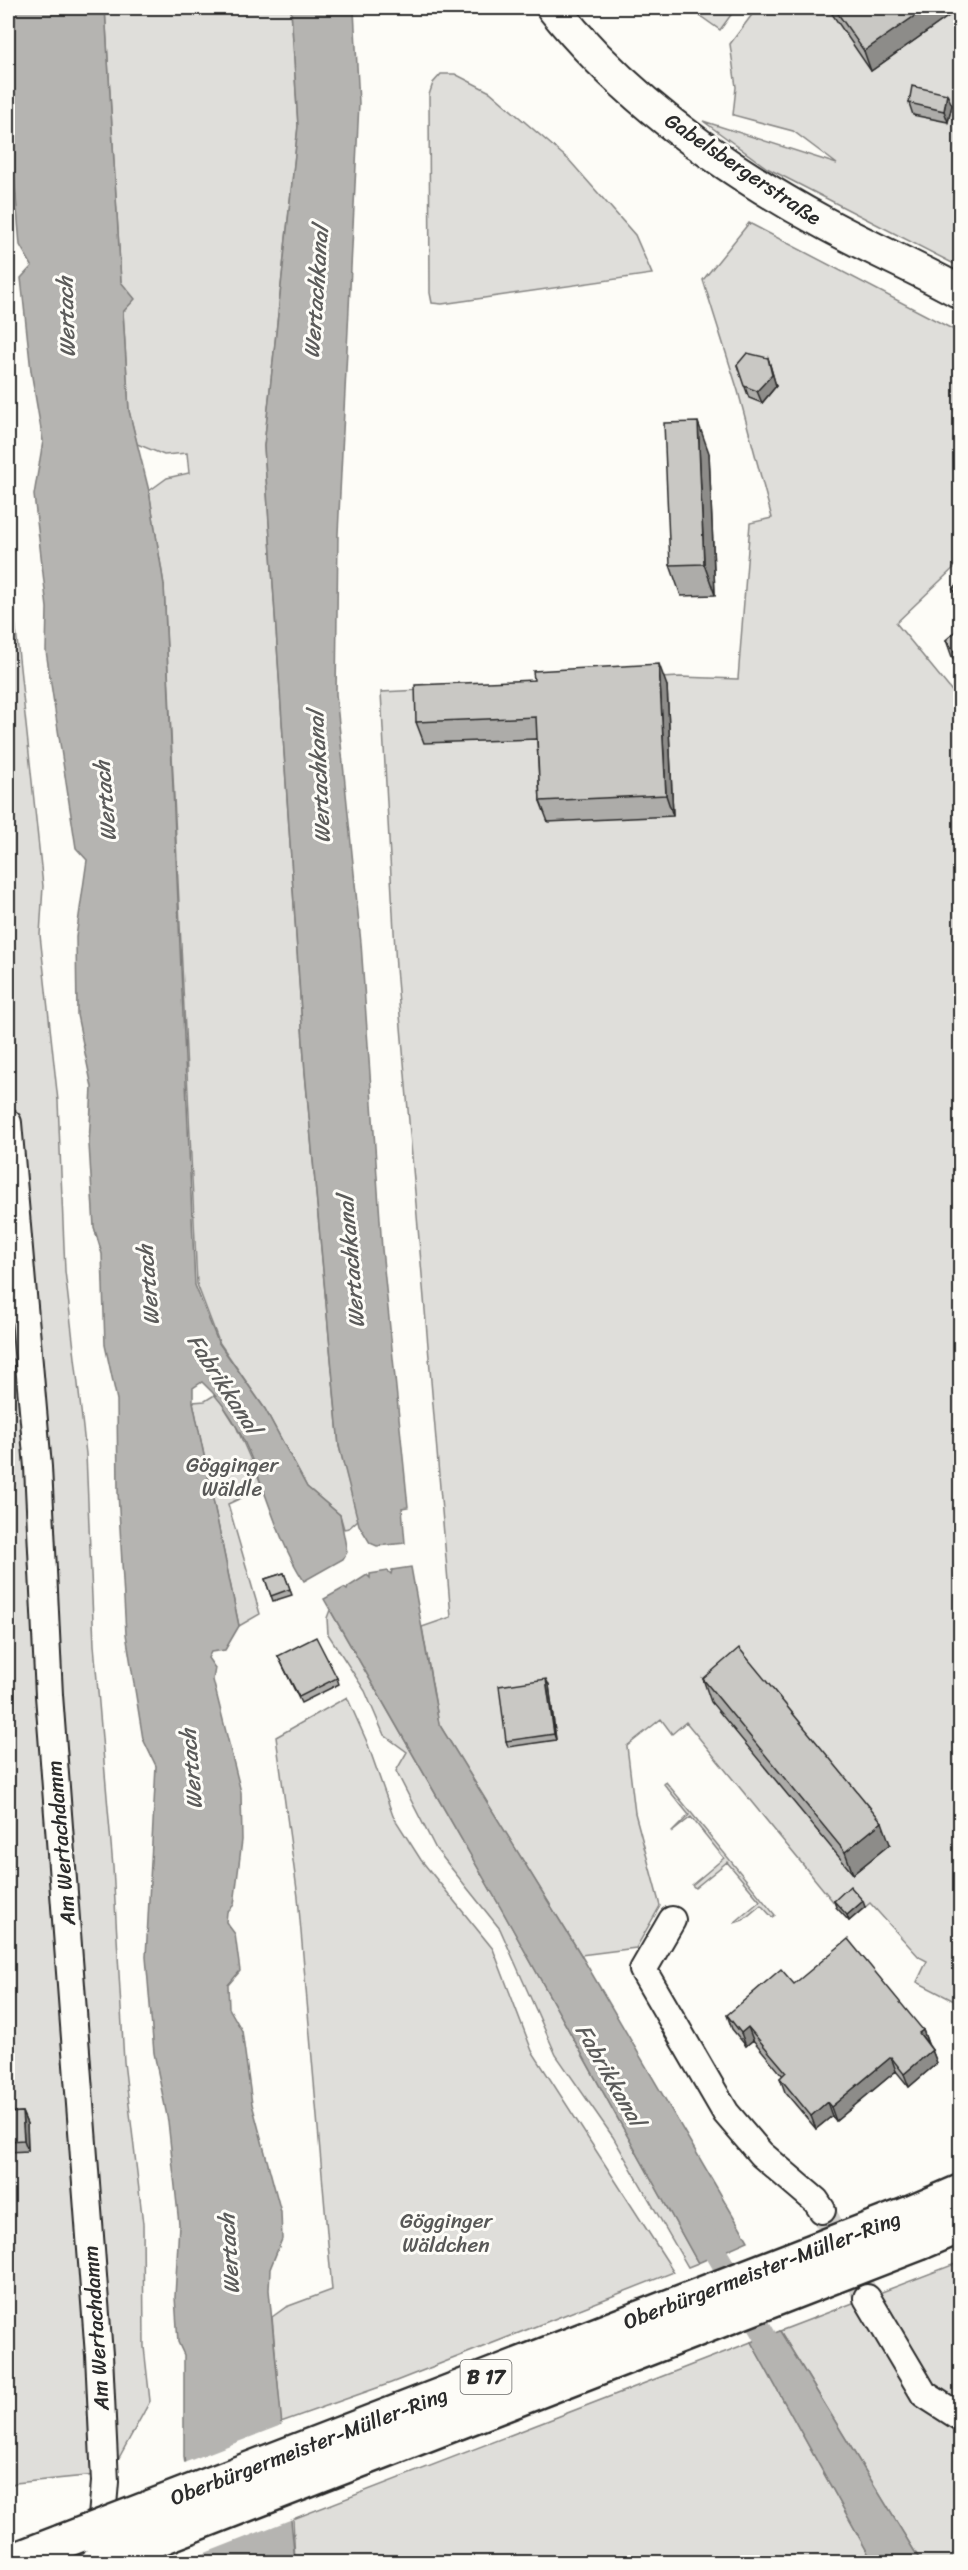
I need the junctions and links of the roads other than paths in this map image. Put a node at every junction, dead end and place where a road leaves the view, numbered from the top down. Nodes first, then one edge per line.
1 (553, 8) edge
2 (960, 292) edge
3 (8, 1124) edge
4 (672, 1920) dead end
5 (960, 2192) edge
6 (822, 2210) tunnel mouth
7 (960, 2226) edge
8 (916, 2227) junction
9 (867, 2298) tunnel mouth
10 (960, 2417) edge
11 (9, 2562) edge
12 (99, 2562) edge

1 - 2 street, Gabelsbergerstraße
3 - 12 street, Am Wertachdamm
4 - 6 street
5 - 8 highway, B 17
7 - 8 highway, B 17
8 - 11 highway, Oberbürgermeister-Müller-Ring / B 17, bridge
8 - 12 highway, Oberbürgermeister-Müller-Ring / B 17, bridge
9 - 10 street

